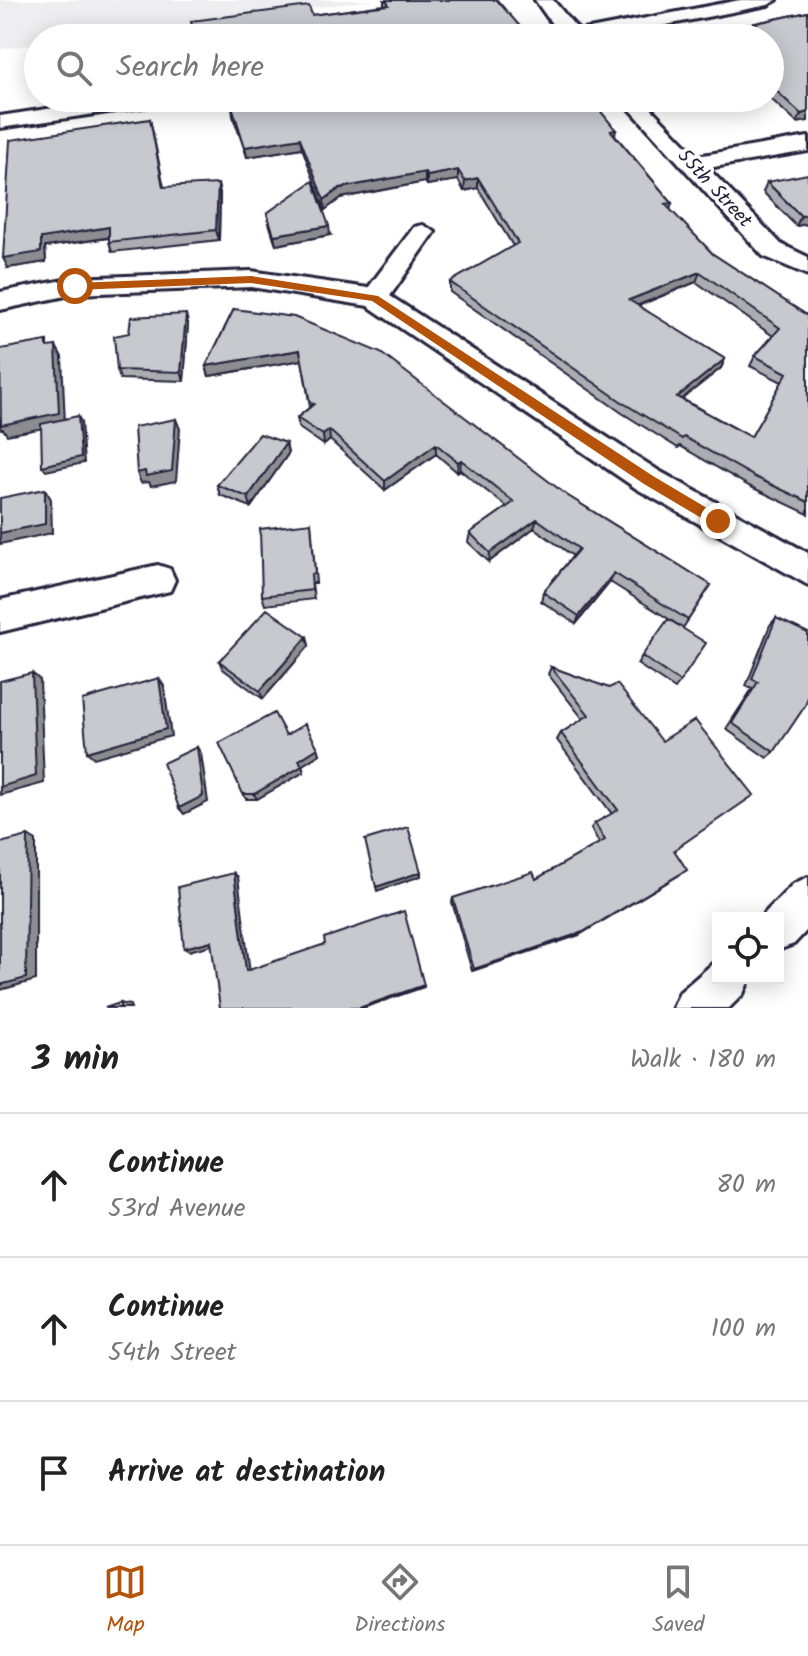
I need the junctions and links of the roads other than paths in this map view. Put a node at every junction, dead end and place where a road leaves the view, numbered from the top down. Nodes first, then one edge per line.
1 (544, 0) edge
2 (768, 0) edge
3 (562, 24) edge
4 (645, 24) edge
5 (68, 112) edge
6 (643, 112) edge
7 (0, 122) edge
8 (808, 144) edge
9 (690, 164) junction
10 (423, 232) dead end
11 (808, 267) edge
12 (375, 298) junction
13 (0, 301) edge
14 (808, 570) edge
15 (158, 580) dead end
16 (0, 616) edge
17 (808, 899) edge
18 (784, 922) edge
19 (721, 984) edge
20 (696, 1008) edge

1 - 3 street
2 - 4 street
5 - 7 street
6 - 9 street, 55th Street
8 - 9 street
9 - 11 street, 55th Street
10 - 12 street
12 - 13 street
12 - 14 street
15 - 16 street
17 - 18 street
19 - 20 street

